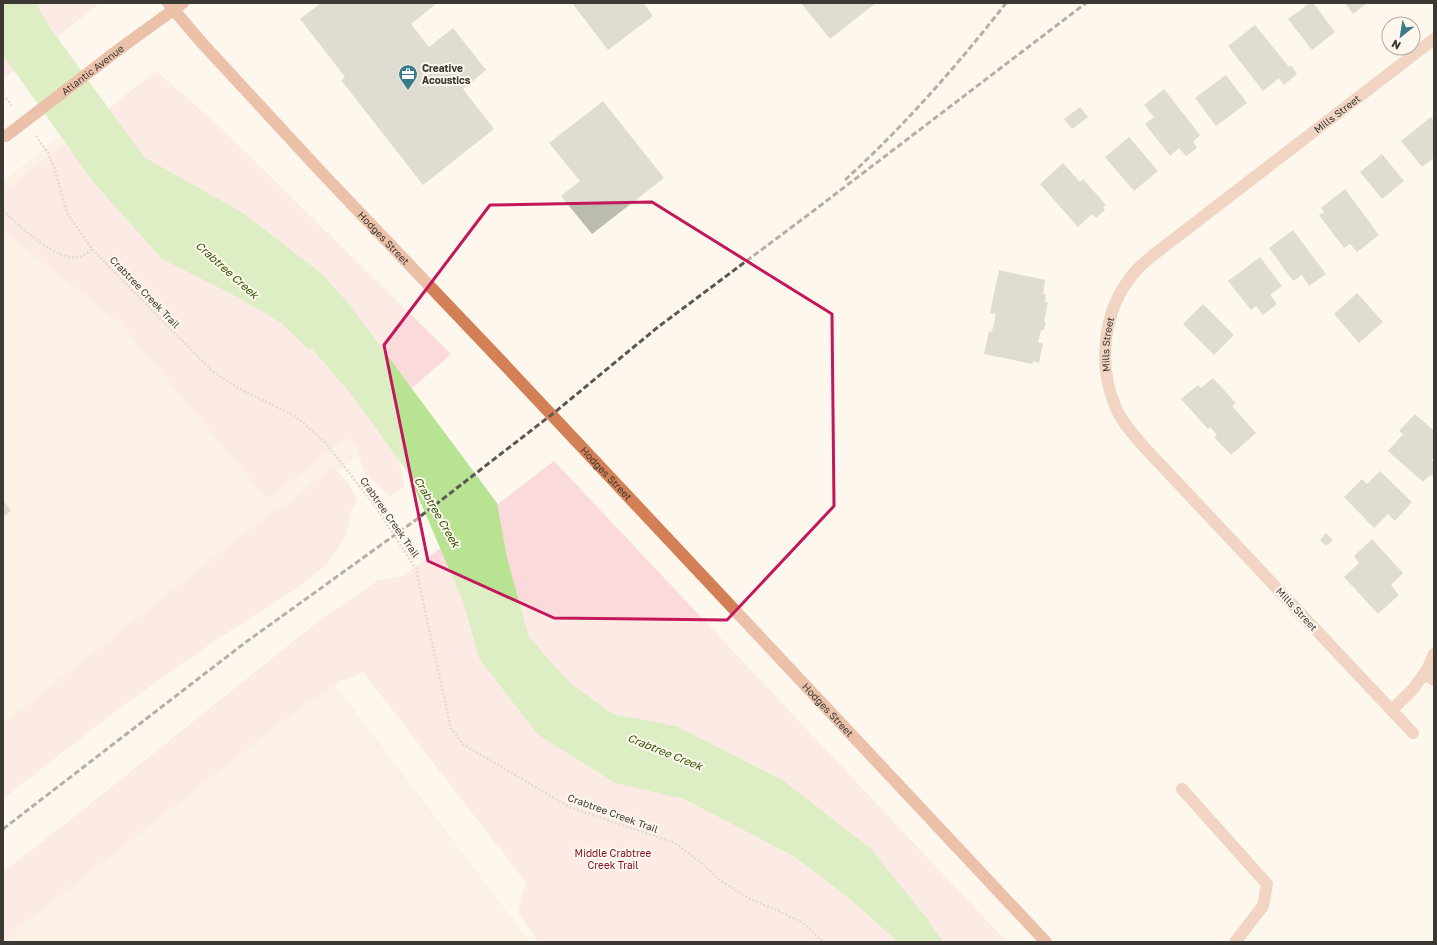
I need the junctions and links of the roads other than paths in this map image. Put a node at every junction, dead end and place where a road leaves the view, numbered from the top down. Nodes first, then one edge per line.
1 (175, 5) edge
2 (1434, 39) edge
3 (5, 137) edge
4 (1434, 654) edge
5 (1429, 677) edge
6 (1392, 710) junction
7 (1413, 733) dead end
8 (1182, 789) dead end
9 (1046, 942) edge
10 (1236, 942) edge

1 - 3 street, Atlantic Avenue, bridge
1 - 9 street, Hodges Street
2 - 6 street, Mills Street
4 - 5 street
5 - 6 street
6 - 7 street, Mills Street
8 - 10 street

